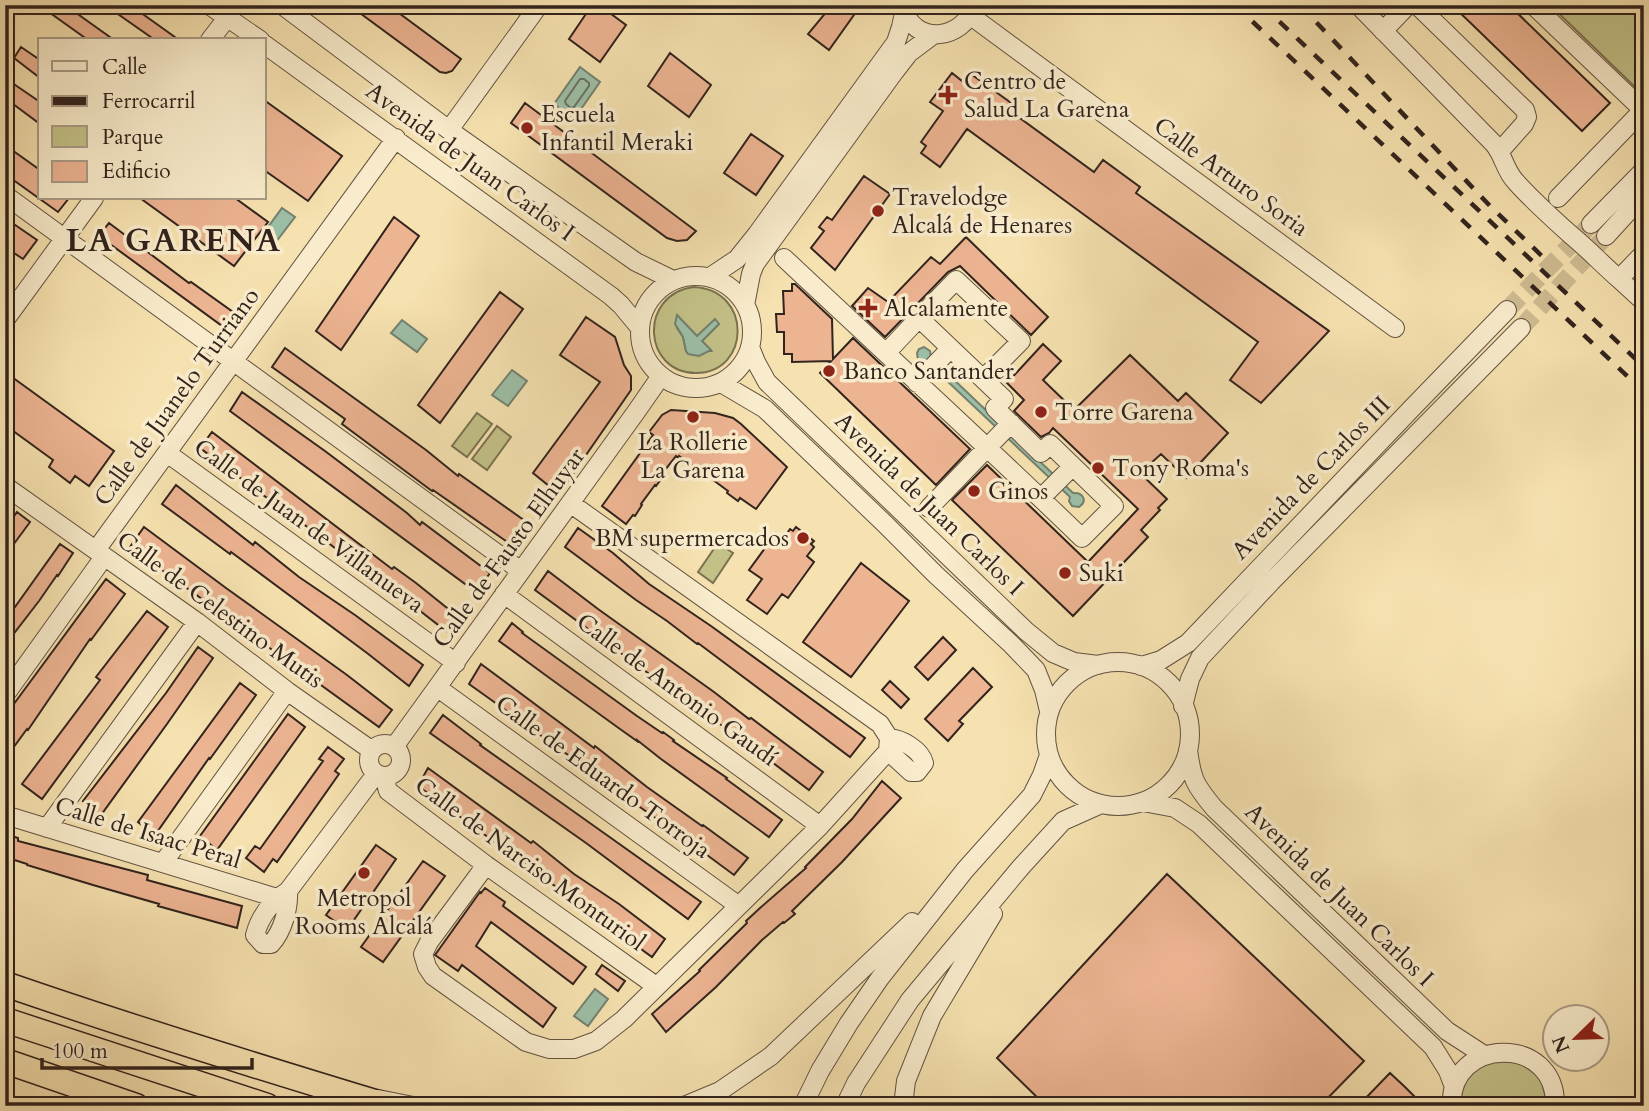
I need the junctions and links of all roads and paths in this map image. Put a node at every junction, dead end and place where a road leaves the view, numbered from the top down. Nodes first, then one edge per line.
1 (209, 5) edge
2 (282, 5) edge
3 (539, 5) edge
4 (1357, 5) edge
5 (1408, 5) edge
6 (1417, 5) edge
7 (1533, 5) edge
8 (903, 9) edge
9 (973, 11) edge
10 (227, 18) junction
11 (1383, 31) junction
12 (933, 34) junction
13 (212, 38) edge
14 (257, 38) edge
15 (266, 45) edge
16 (1643, 109) edge
17 (449, 130) junction
18 (396, 138) junction
19 (1500, 151) junction
20 (1644, 170) edge
21 (1525, 191) junction
22 (1644, 194) edge
23 (5, 195) edge
24 (1558, 198) junction
25 (92, 200) edge
26 (1591, 224) tunnel mouth
27 (1570, 233) junction
28 (1606, 236) tunnel mouth
29 (64, 238) junction
30 (1644, 253) edge
31 (783, 258) dead end
32 (710, 277) junction
33 (1619, 279) junction
34 (673, 280) junction
35 (1644, 302) edge
36 (745, 305) junction
37 (1507, 310) tunnel mouth
38 (919, 318) junction
39 (5, 320) edge
40 (640, 328) junction
41 (1395, 328) dead end
42 (1521, 328) tunnel mouth
43 (750, 347) junction
44 (950, 349) junction
45 (886, 354) junction
46 (233, 360) junction
47 (661, 376) junction
48 (983, 379) junction
49 (721, 383) junction
50 (917, 383) junction
51 (1006, 428) junction
52 (987, 447) junction
53 (167, 453) junction
54 (1063, 476) junction
55 (6, 488) edge
56 (1041, 498) junction
57 (570, 503) junction
58 (929, 508) dead end
59 (100, 553) junction
60 (522, 571) junction
61 (505, 594) junction
62 (197, 622) junction
63 (456, 663) junction
64 (1098, 665) junction
65 (1141, 666) junction
66 (438, 688) junction
67 (287, 691) junction
68 (5, 695) edge
69 (1183, 706) junction
70 (1049, 711) junction
71 (394, 747) junction
72 (371, 750) junction
73 (1188, 750) junction
74 (1049, 755) junction
75 (380, 775) junction
76 (1143, 802) junction
77 (1101, 804) junction
78 (5, 815) edge
79 (820, 826) junction
80 (47, 828) junction
81 (163, 863) junction
82 (486, 864) junction
83 (1021, 867) junction
84 (965, 870) junction
85 (739, 906) junction
86 (5, 984) edge
87 (656, 986) junction
88 (5, 1005) edge
89 (5, 1020) edge
90 (1484, 1055) junction
91 (5, 1060) edge
92 (1454, 1087) junction
93 (335, 1090) junction
94 (240, 1098) junction
95 (136, 1106) edge
96 (267, 1106) edge
97 (387, 1106) edge
98 (413, 1106) edge
99 (684, 1106) edge
100 (803, 1106) edge
101 (845, 1106) edge
102 (904, 1106) edge
103 (1452, 1106) edge
104 (1555, 1106) edge

1 - 10 street
2 - 17 street, Avenida de Juan Carlos I
3 - 17 street
4 - 11 street
5 - 11 street
6 - 19 street
7 - 16 street
8 - 12 street
8 - 32 street
9 - 12 street
9 - 41 street, Calle Arturo Soria
10 - 13 street
10 - 14 street
11 - 19 street
12 - 36 street
15 - 18 street, Avenida de Juan Carlos I
16 - 24 street
17 - 34 street, Avenida de Juan Carlos I
18 - 40 street, Avenida de Juan Carlos I
18 - 46 street, Calle de Juanelo Turriano
19 - 21 street
20 - 26 street
21 - 24 street
21 - 27 street
22 - 28 street
23 - 29 street
24 - 27 street
25 - 29 street
27 - 33 street
29 - 39 street
29 - 46 street
30 - 33 street
31 - 45 street
32 - 34 street
32 - 36 street
33 - 35 street
34 - 40 street
36 - 43 street
37 - 65 street, Avenida de Carlos III
38 - 44 street
38 - 45 street
38 - 48 street
40 - 47 street
42 - 69 street, Avenida de Carlos III
43 - 49 street
43 - 64 street, Avenida de Juan Carlos I
44 - 48 street
44 - 50 street
45 - 50 street
46 - 53 street, Calle de Juanelo Turriano
46 - 60 street
47 - 49 street
47 - 57 street, Calle de Fausto Elhuyar
48 - 51 street
49 - 70 street, Avenida de Juan Carlos I
50 - 52 street
51 - 52 street
51 - 54 street
52 - 56 street
52 - 58 street
53 - 59 street, Calle de Juanelo Turriano
53 - 63 street, Calle de Juan de Villanueva
54 - 56 street
54 - 56 street
55 - 59 street, Calle de Celestino Mutis
57 - 60 street, Calle de Fausto Elhuyar
57 - 79 street
59 - 62 street, Calle de Celestino Mutis
59 - 68 street, Calle de Juanelo Turriano
60 - 61 street, Calle de Fausto Elhuyar
61 - 63 street, Calle de Fausto Elhuyar
61 - 79 street, Calle de Antonio Gaudí
62 - 67 street, Calle de Celestino Mutis
62 - 80 street
63 - 66 street, Calle de Fausto Elhuyar
64 - 65 street
64 - 70 street
65 - 69 street
66 - 71 street, Calle de Fausto Elhuyar
66 - 85 street, Calle de Eduardo Torroja
67 - 72 street, Calle de Celestino Mutis
67 - 81 street
69 - 73 street
70 - 74 street
71 - 72 street
71 - 75 street
72 - 75 street
73 - 76 street
73 - 90 street, Avenida de Juan Carlos I
74 - 77 street
74 - 84 street
75 - 81 street, Calle de Isaac Peral
75 - 82 street, Calle de Narciso Monturiol
76 - 77 street
76 - 92 street, Avenida de Juan Carlos I
77 - 83 street
78 - 80 street, Calle de Isaac Peral
79 - 85 street
80 - 81 street, Calle de Isaac Peral
82 - 87 street, Calle de Narciso Monturiol
82 - 87 street
83 - 101 street
83 - 102 street
84 - 99 street
84 - 100 street
85 - 87 street
86 - 93 highway
88 - 94 highway
89 - 94 highway
90 - 92 street
90 - 104 street
91 - 95 highway
92 - 103 street
93 - 97 highway
93 - 98 street
94 - 96 highway

